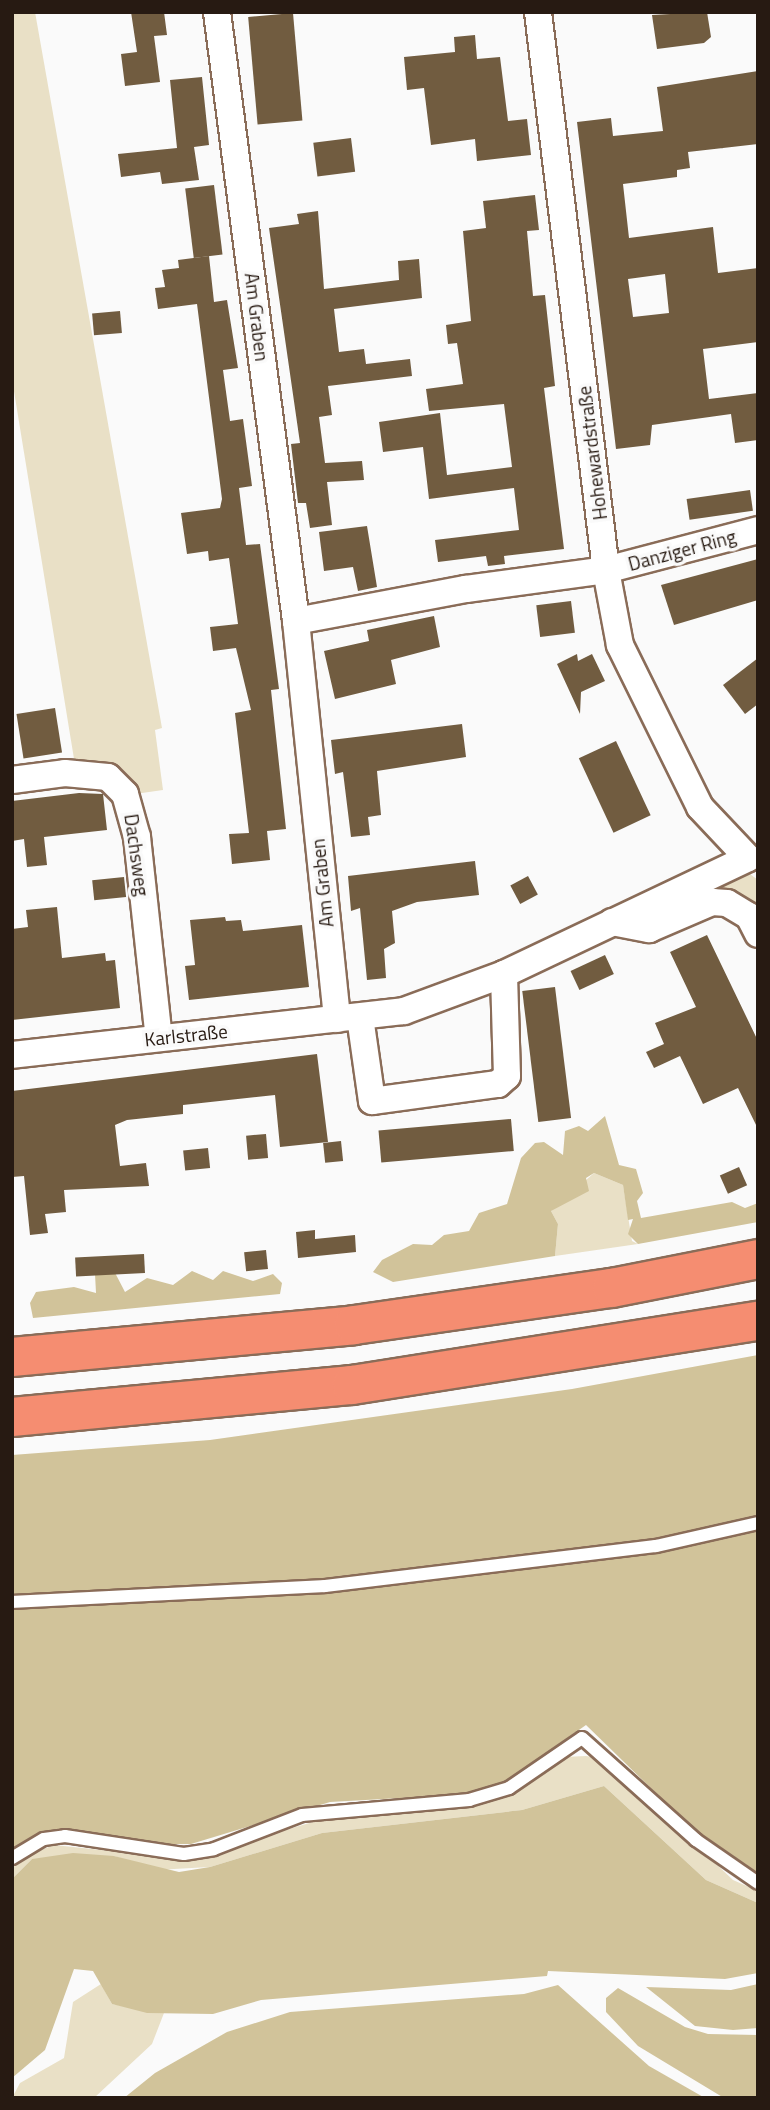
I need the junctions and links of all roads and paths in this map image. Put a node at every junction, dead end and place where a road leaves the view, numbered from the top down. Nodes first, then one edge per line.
1 (217, 12) edge
2 (538, 12) edge
3 (758, 530) edge
4 (606, 570) junction
5 (296, 621) junction
6 (12, 780) edge
7 (753, 862) edge
8 (612, 922) junction
9 (758, 934) edge
10 (504, 974) junction
11 (349, 1018) junction
12 (159, 1038) junction
13 (12, 1055) edge
14 (758, 1259) edge
15 (758, 1321) edge
16 (12, 1357) edge
17 (12, 1417) edge
18 (758, 1523) edge
19 (12, 1602) edge
20 (12, 1858) edge
21 (758, 1883) edge

1 - 5 street, Am Graben
2 - 4 street, Hohewardstraße
3 - 4 street, Danziger Ring
4 - 5 street
4 - 7 street, Hohewardstraße
5 - 11 street, Am Graben
6 - 12 street, Dachsweg
7 - 8 street, Karlstraße
8 - 9 street
8 - 10 street, Karlstraße
10 - 11 street, Karlstraße
10 - 11 street
11 - 12 street, Karlstraße
12 - 13 street, Karlstraße
14 - 16 highway
15 - 17 highway
18 - 19 lane
20 - 21 lane

